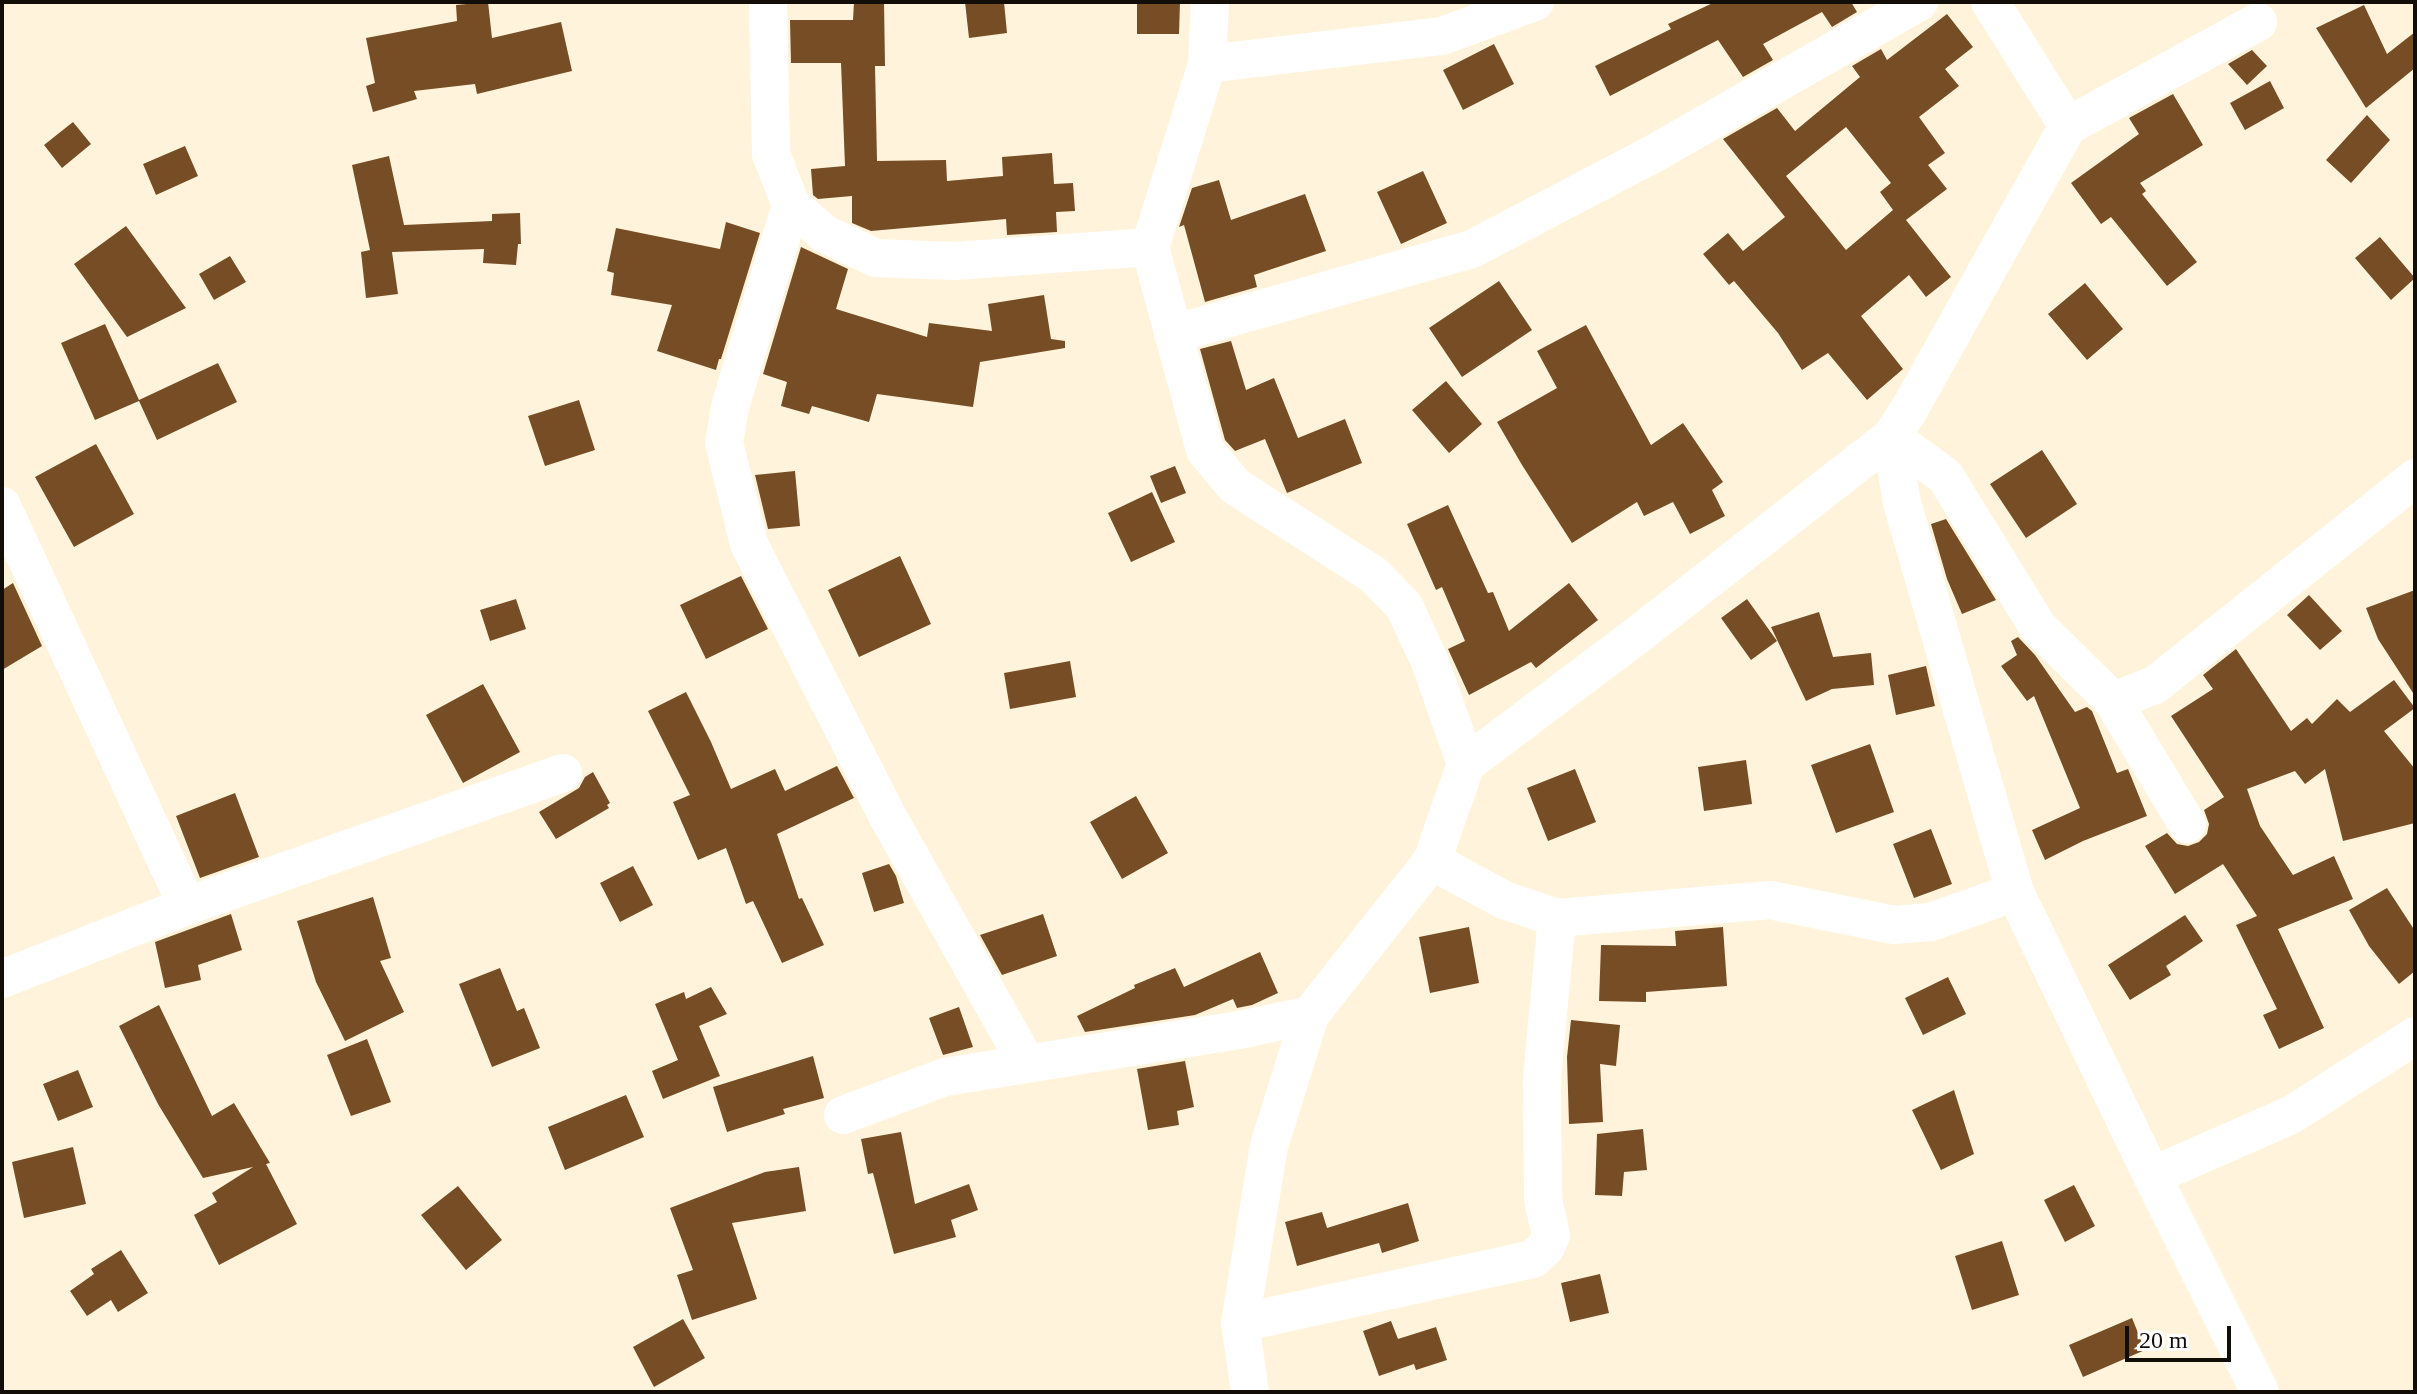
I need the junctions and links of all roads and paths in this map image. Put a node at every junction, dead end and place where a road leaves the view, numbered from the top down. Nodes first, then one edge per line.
1 (768, 2) edge
2 (1210, 2) edge
3 (1535, 2) edge
4 (1919, 2) edge
5 (1990, 2) edge
6 (2258, 22) dead end
7 (1207, 64) junction
8 (2068, 126) junction
9 (791, 205) junction
10 (1150, 247) junction
11 (1173, 334) junction
12 (1891, 437) junction
13 (2415, 478) edge
14 (2, 506) edge
15 (2113, 701) junction
16 (1466, 764) junction
17 (563, 773) dead end
18 (2187, 824) dead end
19 (1432, 861) junction
20 (2015, 892) junction
21 (187, 906) junction
22 (1557, 918) junction
23 (2, 979) edge
24 (1310, 1015) junction
25 (2415, 1036) edge
26 (1027, 1064) junction
27 (843, 1115) dead end
28 (2152, 1176) junction
29 (1240, 1323) junction
30 (1250, 1392) edge
31 (2260, 1392) edge

1 - 9 street
2 - 7 street
3 - 7 street
4 - 11 street
5 - 8 street
6 - 8 street
7 - 10 street
8 - 12 street
9 - 10 street
9 - 26 street
10 - 11 street
11 - 16 street
12 - 15 street
12 - 16 street
12 - 20 street
13 - 15 street
14 - 21 street
15 - 18 street
16 - 19 street
17 - 21 street
19 - 22 street
19 - 24 street
20 - 22 street
20 - 28 street
21 - 23 street
22 - 29 street
24 - 26 street
24 - 29 street
25 - 28 street
26 - 27 street
28 - 31 street
29 - 30 street

